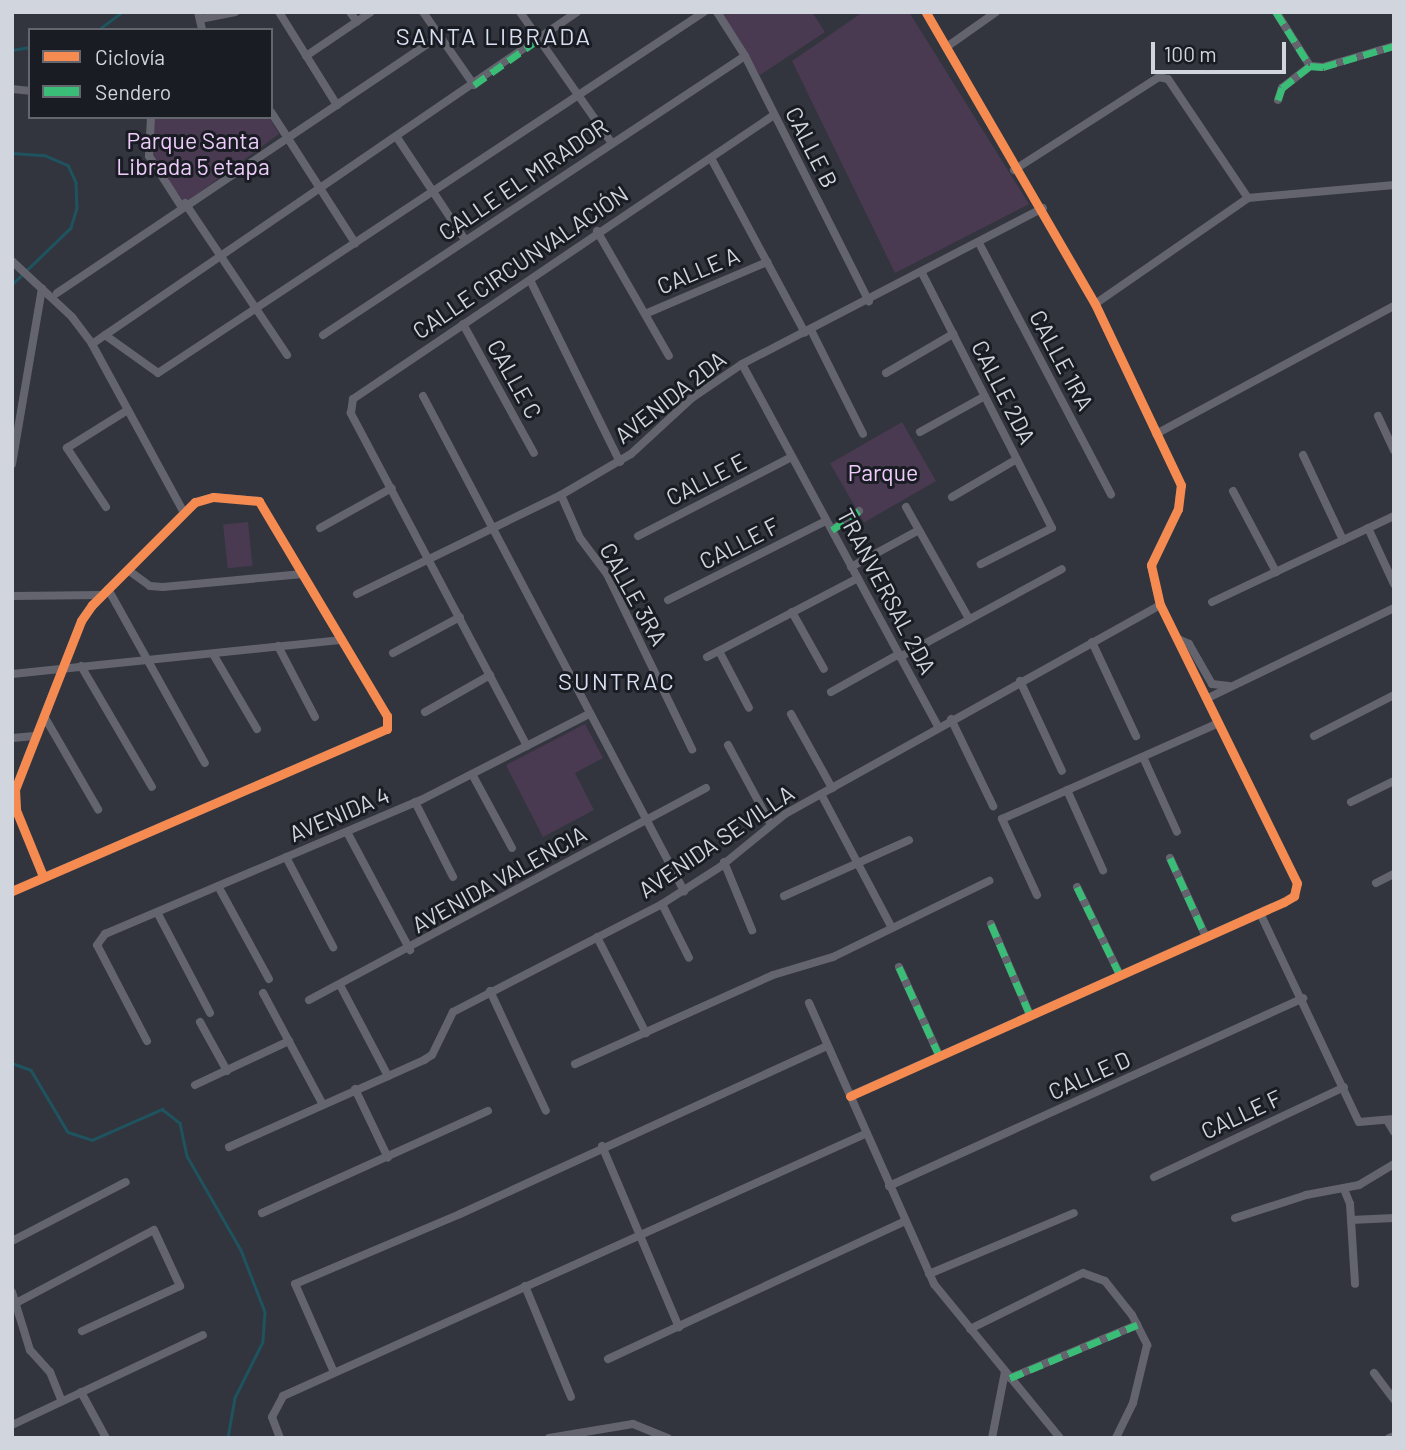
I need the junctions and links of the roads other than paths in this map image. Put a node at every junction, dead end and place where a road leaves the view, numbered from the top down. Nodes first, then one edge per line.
1 (235, 12) edge
2 (279, 12) edge
3 (350, 12) edge
4 (371, 12) edge
5 (423, 12) edge
6 (520, 12) edge
7 (578, 12) edge
8 (704, 12) edge
9 (718, 12) edge
10 (926, 12) edge
11 (996, 12) edge
12 (1276, 12) edge
13 (199, 16) edge
14 (356, 22) junction
15 (439, 36) junction
16 (539, 39) junction
17 (948, 46) junction
18 (1394, 47) edge
19 (306, 56) junction
20 (745, 56) junction
21 (1310, 66) junction
22 (474, 85) junction
23 (577, 93) junction
24 (1278, 100) dead end
25 (337, 105) junction
26 (273, 115) edge
27 (774, 115) junction
28 (151, 119) edge
29 (287, 136) junction
30 (398, 139) junction
31 (611, 142) junction
32 (712, 160) junction
33 (1014, 170) junction
34 (1394, 186) edge
35 (319, 191) junction
36 (433, 192) junction
37 (1248, 198) junction
38 (183, 204) junction
39 (1043, 208) junction
40 (597, 231) junction
41 (465, 240) junction
42 (355, 243) junction
43 (979, 243) junction
44 (223, 258) junction
45 (12, 261) edge
46 (766, 262) junction
47 (922, 273) junction
48 (530, 279) junction
49 (40, 287) junction
50 (58, 293) dead end
51 (869, 300) junction
52 (1095, 304) junction
53 (1394, 306) edge
54 (253, 307) junction
55 (645, 313) junction
56 (463, 324) junction
57 (808, 331) junction
58 (953, 334) junction
59 (105, 335) junction
60 (323, 335) dead end
61 (92, 344) junction
62 (286, 355) dead end
63 (669, 356) dead end
64 (742, 365) junction
65 (886, 373) dead end
66 (423, 396) dead end
67 (985, 396) junction
68 (126, 411) junction
69 (1378, 416) dead end
70 (920, 432) dead end
71 (863, 434) dead end
72 (1157, 434) junction
73 (1394, 450) edge
74 (534, 453) dead end
75 (1303, 455) dead end
76 (792, 457) junction
77 (1017, 459) junction
78 (620, 461) junction
79 (12, 464) edge
80 (392, 488) junction
81 (1233, 491) dead end
82 (1111, 494) dead end
83 (561, 495) junction
84 (952, 497) dead end
85 (175, 498) junction
86 (195, 502) junction
87 (106, 507) dead end
88 (906, 507) dead end
89 (859, 511) dead end
90 (184, 513) junction
91 (1394, 516) edge
92 (827, 521) junction
93 (320, 528) dead end
94 (1368, 528) junction
95 (494, 529) junction
96 (832, 530) junction
97 (919, 530) junction
98 (638, 536) dead end
99 (1343, 540) junction
100 (430, 559) junction
101 (981, 564) dead end
102 (851, 567) junction
103 (1062, 569) dead end
104 (128, 570) junction
105 (1276, 572) junction
106 (302, 574) junction
107 (858, 578) junction
108 (1394, 584) edge
109 (105, 592) junction
110 (357, 594) dead end
111 (12, 596) edge
112 (668, 600) dead end
113 (1212, 603) dead end
114 (1160, 605) junction
115 (1394, 608) edge
116 (792, 612) junction
117 (460, 617) junction
118 (969, 619) junction
119 (1177, 638) junction
120 (342, 640) junction
121 (1092, 642) junction
122 (278, 646) junction
123 (719, 651) junction
124 (393, 653) dead end
125 (213, 654) junction
126 (899, 655) junction
127 (707, 657) dead end
128 (148, 660) junction
129 (81, 667) junction
130 (62, 669) junction
131 (824, 669) dead end
132 (12, 674) edge
133 (490, 675) junction
134 (1020, 681) junction
135 (1232, 687) junction
136 (831, 692) dead end
137 (1394, 695) edge
138 (1208, 698) junction
139 (749, 708) dead end
140 (425, 712) dead end
141 (791, 714) dead end
142 (589, 715) junction
143 (44, 716) junction
144 (315, 717) dead end
145 (951, 719) junction
146 (1219, 723) junction
147 (938, 726) junction
148 (257, 729) dead end
149 (35, 736) junction
150 (1136, 736) dead end
151 (1314, 736) dead end
152 (12, 738) edge
153 (728, 745) dead end
154 (527, 746) junction
155 (692, 750) dead end
156 (1143, 757) junction
157 (205, 763) dead end
158 (1062, 771) dead end
159 (472, 774) junction
160 (1394, 781) edge
161 (152, 787) dead end
162 (706, 788) dead end
163 (832, 788) junction
164 (1067, 790) junction
165 (821, 794) junction
166 (13, 798) edge
167 (415, 802) junction
168 (1351, 802) dead end
169 (993, 806) dead end
170 (98, 809) dead end
171 (646, 821) junction
172 (770, 823) junction
173 (347, 832) junction
174 (1177, 832) dead end
175 (909, 839) dead end
176 (512, 848) dead end
177 (286, 857) junction
178 (1170, 858) dead end
179 (724, 862) junction
180 (857, 864) junction
181 (1103, 870) dead end
182 (1394, 874) edge
183 (43, 876) junction
184 (453, 877) dead end
185 (989, 881) dead end
186 (1376, 883) dead end
187 (218, 886) junction
188 (1077, 887) dead end
189 (12, 891) edge
190 (684, 891) junction
191 (1037, 895) dead end
192 (784, 896) dead end
193 (662, 904) junction
194 (157, 912) junction
195 (1260, 913) junction
196 (991, 924) dead end
197 (891, 926) junction
198 (751, 930) dead end
199 (597, 937) junction
200 (1206, 937) junction
201 (333, 947) dead end
202 (410, 950) junction
203 (689, 958) dead end
204 (899, 967) dead end
205 (1120, 975) junction
206 (268, 979) dead end
207 (340, 985) junction
208 (490, 991) junction
209 (263, 993) dead end
210 (1303, 998) junction
211 (309, 1000) dead end
212 (809, 1003) dead end
213 (211, 1013) dead end
214 (1030, 1015) junction
215 (200, 1022) dead end
216 (646, 1033) junction
217 (147, 1041) dead end
218 (289, 1041) junction
219 (827, 1046) junction
220 (939, 1055) junction
221 (575, 1064) dead end
222 (227, 1070) junction
223 (388, 1076) junction
224 (195, 1085) dead end
225 (1343, 1087) junction
226 (355, 1089) junction
227 (850, 1096) junction
228 (322, 1103) junction
229 (488, 1111) dead end
230 (546, 1111) dead end
231 (1391, 1121) edge
232 (1394, 1132) edge
233 (866, 1134) junction
234 (602, 1146) junction
235 (229, 1147) dead end
236 (388, 1158) junction
237 (1394, 1164) edge
238 (1154, 1177) dead end
239 (126, 1182) dead end
240 (890, 1186) junction
241 (1344, 1189) junction
242 (262, 1213) dead end
243 (1074, 1213) dead end
244 (1235, 1218) dead end
245 (1394, 1218) edge
246 (1351, 1220) junction
247 (905, 1222) junction
248 (640, 1232) junction
249 (12, 1241) edge
250 (929, 1274) junction
251 (1355, 1284) dead end
252 (525, 1286) junction
253 (12, 1292) edge
254 (16, 1303) junction
255 (1137, 1325) junction
256 (679, 1327) junction
257 (970, 1329) junction
258 (82, 1331) dead end
259 (203, 1335) dead end
260 (608, 1359) dead end
261 (333, 1370) junction
262 (1374, 1373) dead end
263 (1007, 1375) junction
264 (81, 1392) junction
265 (571, 1397) dead end
266 (1394, 1400) edge
267 (62, 1401) junction
268 (12, 1425) edge
269 (1394, 1436) edge
270 (106, 1438) edge
271 (281, 1438) edge
272 (549, 1438) edge
273 (668, 1438) edge
274 (992, 1438) edge
275 (1060, 1438) edge
276 (1116, 1438) edge
277 (1389, 1438) edge

1 - 13 street
2 - 19 street
3 - 14 street
4 - 14 street
5 - 15 street
6 - 16 street
7 - 16 street
8 - 23 street
9 - 20 street, CALLE B
10 - 17 street
11 - 17 street
12 - 21 street
14 - 19 street
15 - 22 street
15 - 25 street
16 - 22 street
16 - 23 street
17 - 33 street
18 - 21 street
19 - 25 street
20 - 27 street, CALLE B
20 - 31 street, CALLE EL MIRADOR
21 - 24 street
22 - 30 street
23 - 31 street
23 - 36 street
25 - 29 street
26 - 29 street
27 - 32 street, CALLE CIRCUNVALACIÓN
27 - 51 street, CALLE B
28 - 38 street
29 - 35 street
29 - 38 street
30 - 35 street
30 - 36 street
31 - 41 street, CALLE EL MIRADOR
32 - 40 street, CALLE CIRCUNVALACIÓN
32 - 46 street
33 - 37 street
33 - 39 street
34 - 37 street
35 - 42 street
35 - 44 street
36 - 41 street
36 - 42 street
37 - 52 street
38 - 44 street
38 - 50 street
39 - 43 street, AVENIDA 2DA
39 - 52 street
40 - 48 street, CALLE CIRCUNVALACIÓN
40 - 55 street
41 - 60 street, CALLE EL MIRADOR
42 - 54 street
43 - 47 street, AVENIDA 2DA
43 - 82 street, CALLE 1RA
44 - 54 street
44 - 59 street
45 - 49 street
46 - 55 street, CALLE A
46 - 57 street
47 - 51 street, AVENIDA 2DA
47 - 58 street, CALLE 2DA
48 - 56 street, CALLE CIRCUNVALACIÓN
48 - 78 street
49 - 61 street
49 - 79 street
51 - 57 street, AVENIDA 2DA
52 - 72 street
53 - 72 street
54 - 59 street
54 - 62 street
55 - 63 street
56 - 74 street, CALLE C
56 - 80 street, CALLE CIRCUNVALACIÓN
57 - 64 street, AVENIDA 2DA
57 - 71 street
58 - 65 street
58 - 67 street, CALLE 2DA
59 - 61 street
61 - 68 street
64 - 76 street, TRANVERSAL 2DA
64 - 78 street, AVENIDA 2DA
66 - 95 street
67 - 70 street
67 - 77 street, CALLE 2DA
68 - 85 street
68 - 87 street
69 - 73 street
72 - 114 street
75 - 99 street
76 - 92 street, TRANVERSAL 2DA
76 - 98 street, CALLE E
77 - 84 street
77 - 101 street, CALLE 2DA
78 - 83 street, AVENIDA 2DA
80 - 93 street
80 - 100 street
81 - 105 street
83 - 95 street, AVENIDA 2DA
83 - 155 street, CALLE 3RA
85 - 86 street
85 - 90 street
86 - 90 street
86 - 106 street
88 - 97 street
89 - 96 street
90 - 104 street
91 - 94 street
92 - 96 street, TRANVERSAL 2DA
92 - 112 street, CALLE F
94 - 99 street
94 - 108 street
95 - 100 street, AVENIDA 2DA
95 - 142 street
96 - 102 street, TRANVERSAL 2DA
97 - 102 street
97 - 118 street
99 - 105 street
100 - 110 street, AVENIDA 2DA
100 - 117 street
102 - 107 street, TRANVERSAL 2DA
103 - 118 street
104 - 106 street
104 - 109 street
105 - 113 street
106 - 120 street
107 - 116 street
107 - 126 street, TRANVERSAL 2DA
109 - 111 street
109 - 128 street
109 - 130 street
114 - 119 street
114 - 121 street, AVENIDA SEVILLA
115 - 135 street
116 - 123 street
116 - 131 street
117 - 124 street
117 - 133 street
118 - 126 street
119 - 135 street
119 - 138 street
120 - 122 street
120 - 183 street
121 - 134 street, AVENIDA SEVILLA
121 - 150 street
122 - 125 street
122 - 144 street
123 - 127 street
123 - 139 street
125 - 128 street
125 - 148 street
126 - 136 street
126 - 147 street, TRANVERSAL 2DA
128 - 129 street
128 - 157 street
129 - 130 street
129 - 161 street
130 - 132 street
130 - 143 street
133 - 140 street
133 - 154 street
134 - 145 street, AVENIDA SEVILLA
134 - 158 street
135 - 138 street
137 - 151 street
138 - 146 street
141 - 163 street
142 - 154 street, AVENIDA 4
142 - 171 street
143 - 149 street
143 - 170 street
145 - 147 street, AVENIDA SEVILLA
145 - 169 street
146 - 156 street
146 - 195 street
147 - 163 street, AVENIDA SEVILLA
149 - 152 street
149 - 166 street
153 - 172 street
154 - 159 street, AVENIDA 4
156 - 164 street
156 - 174 street
159 - 167 street, AVENIDA 4
159 - 176 street
160 - 168 street
162 - 171 street, AVENIDA VALENCIA
163 - 165 street, AVENIDA SEVILLA
164 - 181 street
164 - 191 street
165 - 172 street, AVENIDA SEVILLA
165 - 180 street
166 - 183 street
167 - 173 street, AVENIDA 4
167 - 184 street
171 - 190 street
171 - 202 street, AVENIDA VALENCIA
172 - 179 street, AVENIDA SEVILLA
173 - 177 street, AVENIDA 4
173 - 202 street
175 - 180 street
177 - 187 street, AVENIDA 4
177 - 201 street
178 - 200 street
179 - 190 street, AVENIDA SEVILLA
179 - 198 street
180 - 192 street
180 - 197 street
182 - 186 street
183 - 189 street
185 - 197 street
187 - 194 street, AVENIDA 4
187 - 206 street
188 - 205 street
190 - 193 street, AVENIDA SEVILLA
193 - 199 street, AVENIDA SEVILLA
193 - 203 street
194 - 213 street
194 - 217 street, AVENIDA 4
195 - 200 street
195 - 210 street
196 - 214 street
197 - 216 street
199 - 208 street, AVENIDA SEVILLA
199 - 216 street
200 - 205 street
202 - 207 street, AVENIDA VALENCIA
204 - 220 street
205 - 214 street
207 - 211 street, AVENIDA VALENCIA
207 - 223 street
208 - 223 street, AVENIDA SEVILLA
208 - 230 street
209 - 218 street
210 - 225 street
210 - 240 street, CALLE D
212 - 219 street
214 - 220 street
215 - 222 street
216 - 221 street
218 - 222 street
218 - 228 street
219 - 227 street
219 - 234 street
220 - 227 street
222 - 224 street
223 - 226 street, AVENIDA SEVILLA
225 - 231 street
225 - 238 street, CALLE F
226 - 228 street, AVENIDA SEVILLA
226 - 236 street
227 - 233 street
228 - 235 street, AVENIDA SEVILLA
229 - 236 street
231 - 232 street
233 - 240 street
233 - 248 street
234 - 248 street
234 - 261 street
236 - 242 street
237 - 241 street
239 - 249 street
240 - 247 street
241 - 244 street
241 - 246 street
243 - 250 street
245 - 246 street
246 - 251 street
247 - 250 street
247 - 256 street
248 - 252 street
248 - 256 street
250 - 257 street
252 - 261 street
252 - 265 street
253 - 254 street
254 - 258 street
254 - 267 street
255 - 257 street
255 - 263 street
255 - 276 street
256 - 260 street
257 - 263 street
259 - 264 street
261 - 271 street
262 - 266 street
263 - 274 street
263 - 275 street
264 - 267 street
264 - 270 street
267 - 268 street
269 - 277 street
272 - 273 street

